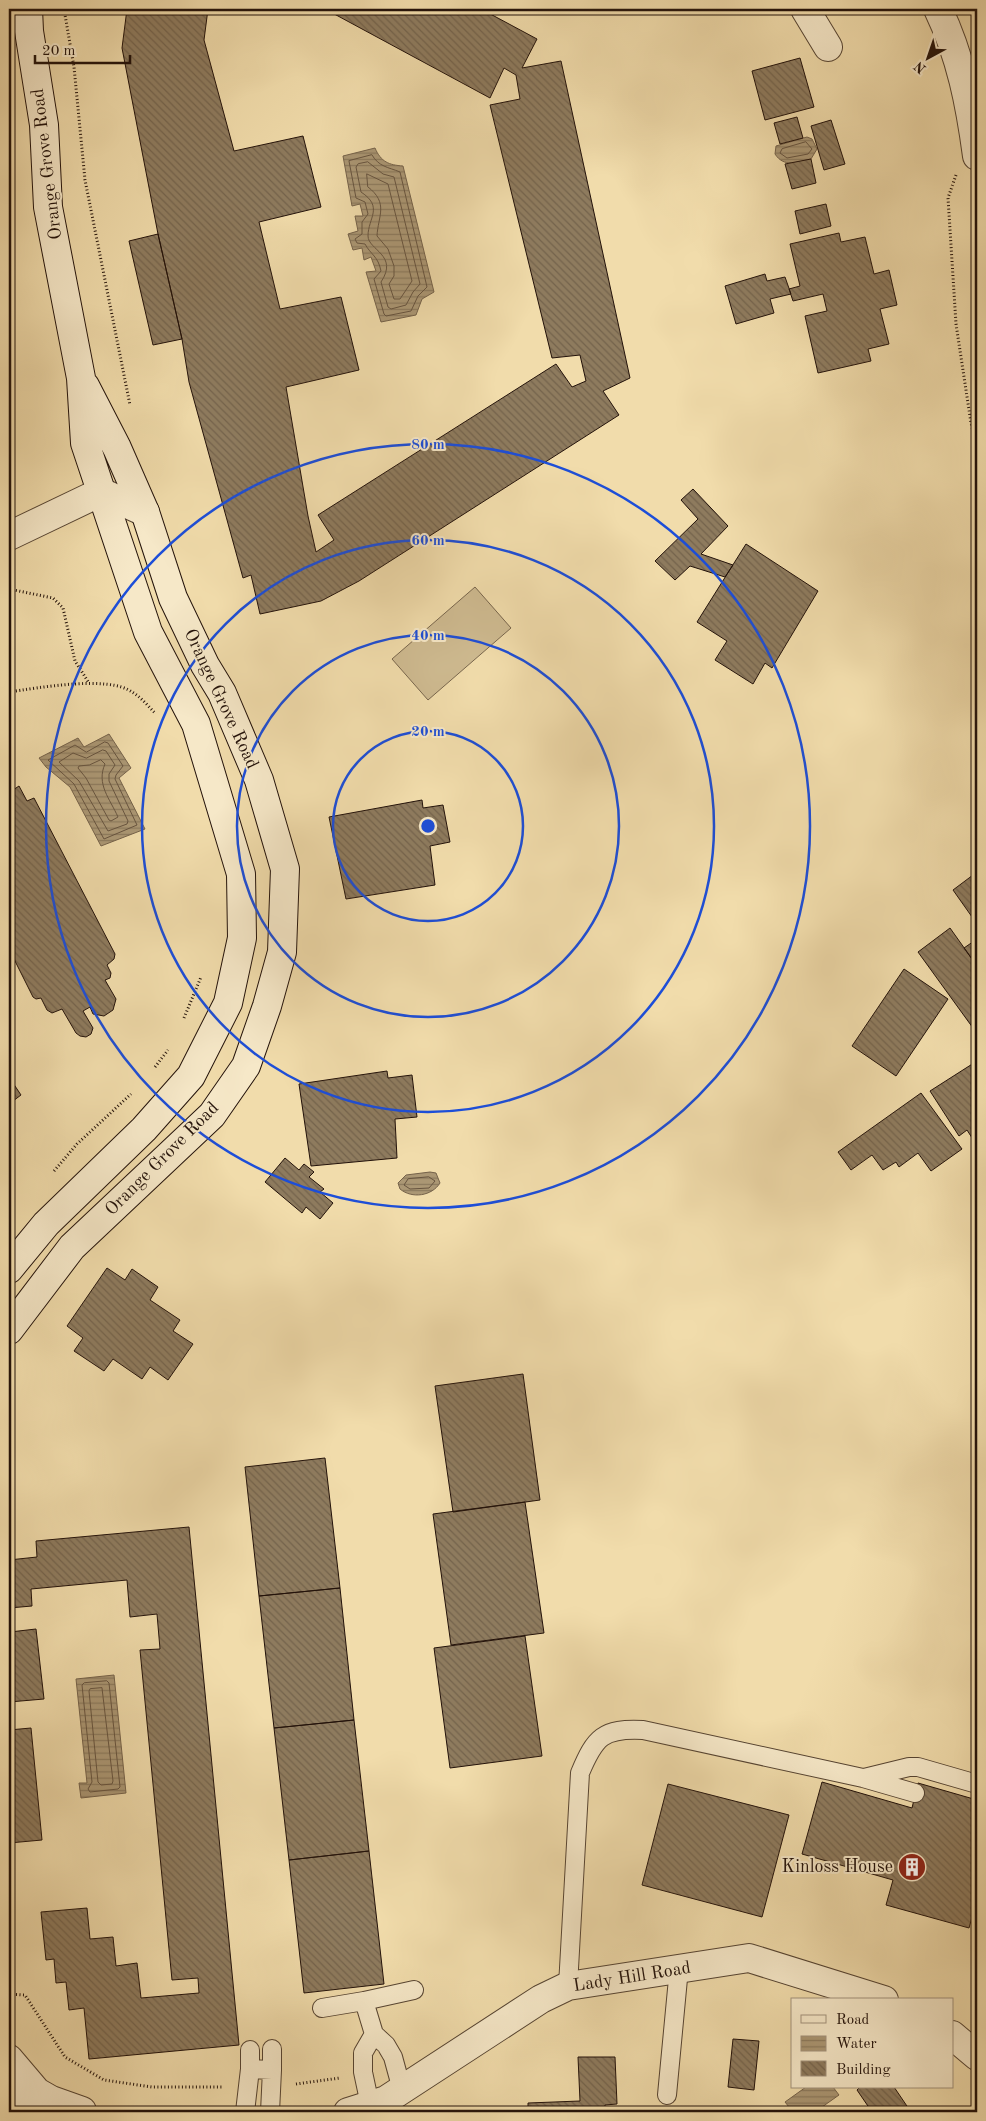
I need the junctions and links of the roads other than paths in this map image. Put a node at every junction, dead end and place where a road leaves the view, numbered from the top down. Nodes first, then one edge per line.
1 (28, 9) edge
2 (805, 9) edge
3 (938, 9) edge
4 (828, 48) dead end
5 (970, 162) edge
6 (81, 378) junction
7 (101, 492) junction
8 (145, 512) junction
9 (9, 536) edge
10 (144, 1130) junction
11 (167, 1155) junction
12 (9, 1269) edge
13 (9, 1330) edge
14 (863, 1778) junction
15 (977, 1784) edge
16 (915, 1794) dead end
17 (679, 1968) junction
18 (568, 1986) junction
19 (414, 1990) dead end
20 (878, 1998) edge
21 (364, 2001) junction
22 (322, 2008) dead end
23 (374, 2034) junction
24 (954, 2037) edge
25 (272, 2049) dead end
26 (250, 2050) dead end
27 (977, 2056) edge
28 (9, 2059) edge
29 (250, 2069) junction
30 (272, 2070) junction
31 (402, 2090) junction
32 (9, 2096) edge
33 (667, 2096) dead end
34 (359, 2109) edge
35 (88, 2112) edge
36 (245, 2112) edge
37 (270, 2112) edge

1 - 6 street, Orange Grove Road
2 - 4 street
3 - 5 street
6 - 7 street, Orange Grove Road
6 - 8 street, Orange Grove Road
7 - 8 street
7 - 9 street
7 - 10 street, Orange Grove Road
8 - 11 street, Orange Grove Road
10 - 11 street
10 - 12 street, Orange Grove Road
11 - 13 street, Orange Grove Road
14 - 15 lane
14 - 16 lane
14 - 18 lane
17 - 18 street, Lady Hill Road
17 - 20 street, Lady Hill Road
17 - 33 lane
18 - 31 street, Lady Hill Road
19 - 21 lane
21 - 22 lane
21 - 23 lane
23 - 31 lane
23 - 34 lane
24 - 27 street
25 - 30 lane
26 - 29 lane
28 - 35 street
29 - 30 lane
29 - 36 lane
30 - 37 lane
31 - 34 street, Lady Hill Road
32 - 35 street

